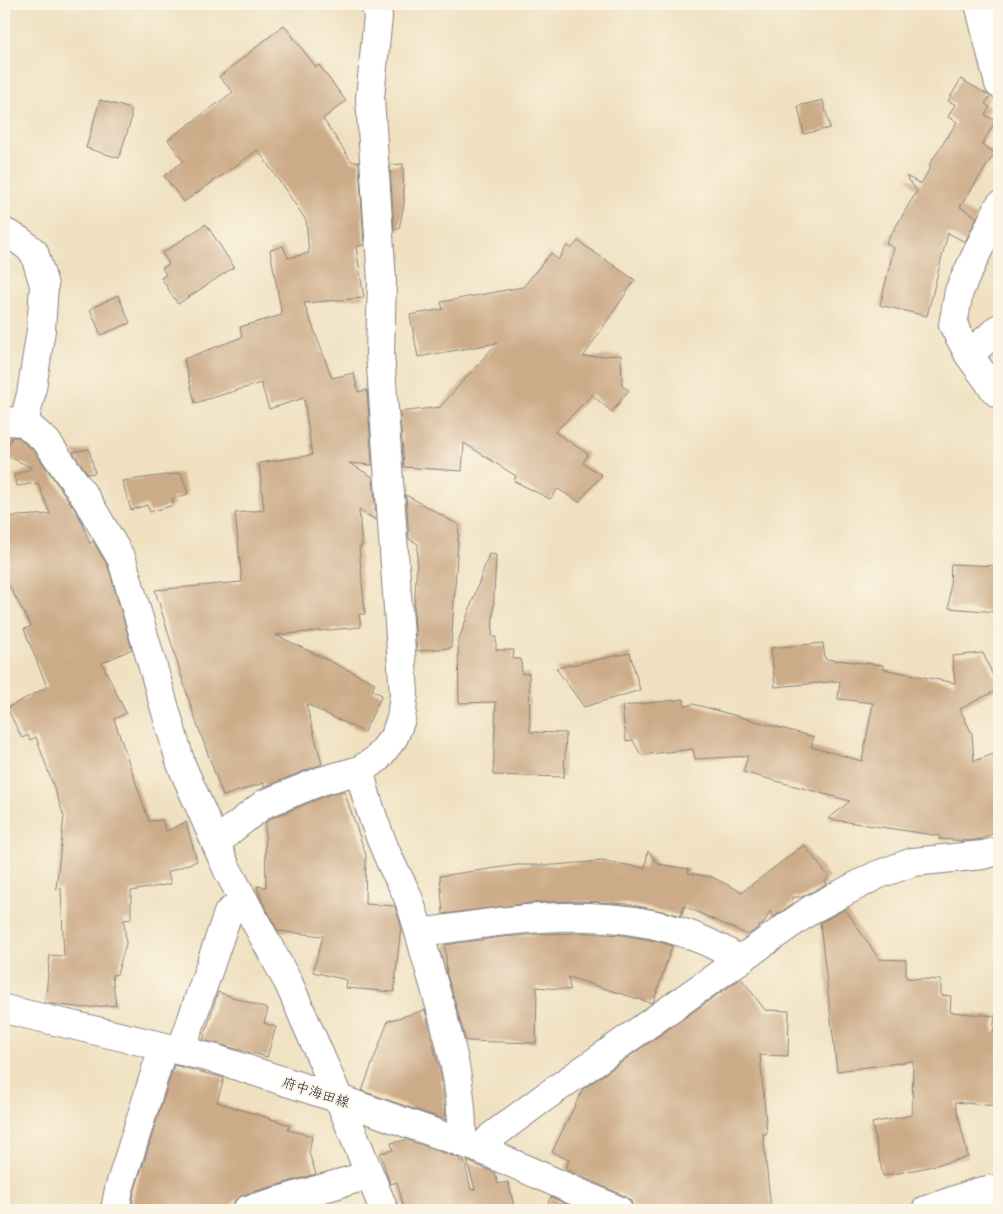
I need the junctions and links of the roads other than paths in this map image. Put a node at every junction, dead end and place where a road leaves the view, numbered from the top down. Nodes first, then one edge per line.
1 (375, 4) edge
2 (979, 4) edge
3 (999, 84) edge
4 (999, 206) edge
5 (4, 232) edge
6 (999, 328) edge
7 (969, 354) junction
8 (999, 394) edge
9 (14, 422) edge
10 (360, 770) junction
11 (216, 844) junction
12 (999, 851) edge
13 (244, 900) junction
14 (420, 933) junction
15 (740, 960) junction
16 (5, 1014) edge
17 (172, 1049) junction
18 (339, 1099) junction
19 (471, 1146) junction
20 (369, 1175) junction
21 (999, 1188) edge
22 (115, 1210) edge
23 (247, 1210) edge
24 (384, 1210) edge
25 (618, 1210) edge
26 (926, 1210) edge

1 - 10 street
2 - 3 street
4 - 7 street
5 - 9 street
6 - 7 street
7 - 8 street
9 - 11 street
10 - 11 street
10 - 14 street
11 - 13 street
12 - 15 street
13 - 17 street
13 - 18 street
14 - 15 street
14 - 19 street
15 - 19 street
16 - 17 street, 府中海田線
17 - 18 street, 府中海田線
17 - 22 street
18 - 19 street, 府中海田線
18 - 20 street
19 - 25 street, 府中海田線
20 - 23 street
20 - 24 street
21 - 26 street

